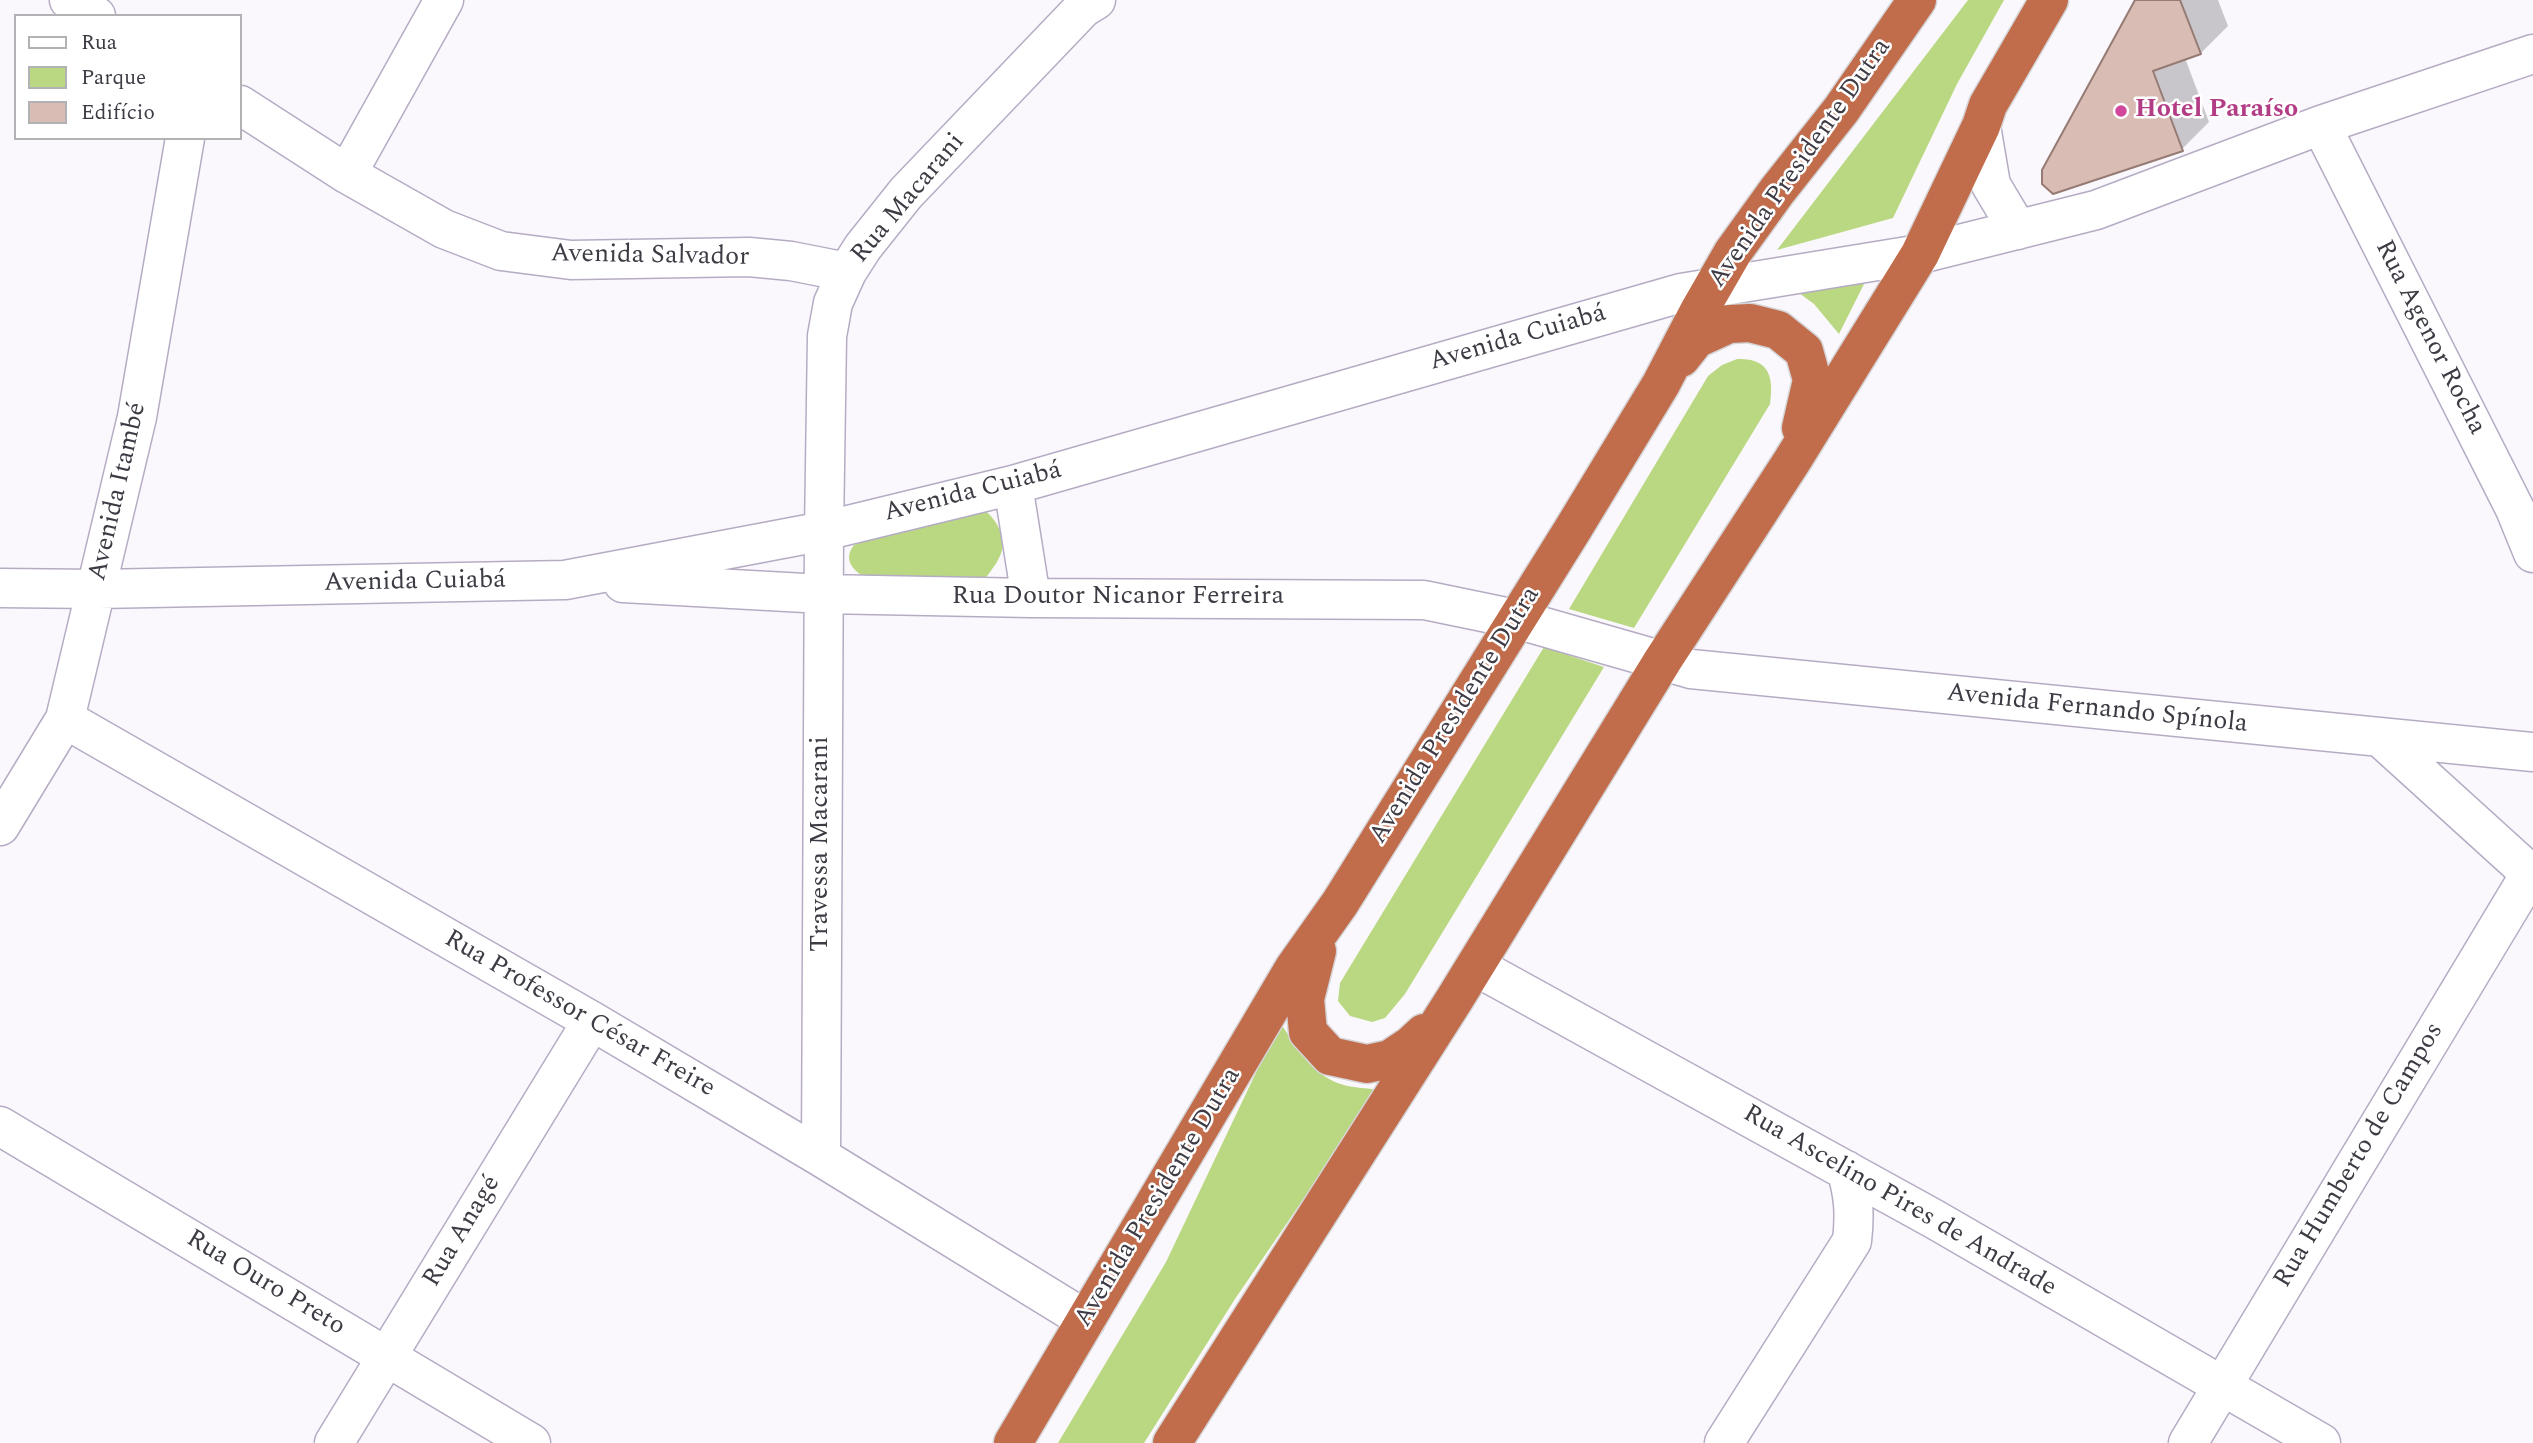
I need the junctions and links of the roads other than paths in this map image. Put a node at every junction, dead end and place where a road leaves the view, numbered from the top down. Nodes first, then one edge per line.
1 (69, 0) edge
2 (444, 0) edge
3 (1917, 0) edge
4 (2049, 0) edge
5 (1083, 3) edge
6 (93, 14) edge
7 (2533, 54) edge
8 (242, 106) edge
9 (2321, 125) junction
10 (1981, 126) junction
11 (185, 140) edge
12 (346, 174) junction
13 (2018, 230) junction
14 (1920, 254) junction
15 (846, 272) junction
16 (1713, 288) junction
17 (1661, 384) junction
18 (1792, 461) junction
19 (1013, 485) junction
20 (2524, 507) edge
21 (824, 531) junction
22 (2533, 553) edge
23 (565, 580) junction
24 (0, 588) edge
25 (98, 589) junction
26 (823, 594) junction
27 (1031, 598) junction
28 (1516, 619) junction
29 (1663, 660) junction
30 (65, 719) junction
31 (2381, 738) junction
32 (2533, 752) edge
33 (0, 827) edge
34 (2532, 872) edge
35 (1340, 904) junction
36 (1475, 966) junction
37 (1454, 1000) junction
38 (592, 1021) junction
39 (0, 1126) edge
40 (821, 1157) junction
41 (1846, 1170) junction
42 (1086, 1321) junction
43 (387, 1357) junction
44 (2221, 1387) junction
45 (334, 1443) edge
46 (531, 1443) edge
47 (1013, 1443) edge
48 (1172, 1443) edge
49 (1724, 1443) edge
50 (2188, 1443) edge
51 (2321, 1443) edge

1 - 6 street
2 - 12 street
3 - 16 highway, Avenida Presidente Dutra
4 - 10 highway
5 - 15 street, Rua Macarani
7 - 9 street, Avenida Cuiabá
8 - 12 street, Avenida Salvador
9 - 13 street, Avenida Cuiabá
9 - 20 street, Rua Agenor Rocha
10 - 13 street
10 - 14 highway
11 - 25 street, Avenida Itambé
12 - 15 street, Avenida Salvador
13 - 14 street, Avenida Cuiabá
14 - 16 street, Avenida Cuiabá
14 - 18 highway
15 - 21 street, Rua Macarani
16 - 17 highway, Avenida Presidente Dutra
16 - 19 street, Avenida Cuiabá
17 - 18 highway
17 - 28 highway, Avenida Presidente Dutra
18 - 29 highway
19 - 21 street, Avenida Cuiabá
19 - 27 street
20 - 22 street, Rua Agenor Rocha
21 - 23 street, Avenida Cuiabá
21 - 26 street, Travessa Macarani
23 - 25 street, Avenida Cuiabá
23 - 26 street, Rua Doutor Nicanor Ferreira
24 - 25 street
25 - 30 street, Avenida Itambé
26 - 27 street, Rua Doutor Nicanor Ferreira
26 - 40 street, Travessa Macarani
27 - 28 street, Rua Doutor Nicanor Ferreira
28 - 29 street, Rua Doutor Nicanor Ferreira
28 - 35 highway, Avenida Presidente Dutra
29 - 31 street, Avenida Fernando Spínola
29 - 36 highway
30 - 33 street, Avenida Itambé
30 - 38 street, Rua Professor César Freire
31 - 32 street, Avenida Fernando Spínola
31 - 34 street
34 - 44 street, Rua Humberto de Campos
35 - 37 highway
35 - 42 highway, Avenida Presidente Dutra
36 - 37 highway
36 - 41 street, Rua Ascelino Pires de Andrade
37 - 48 highway
38 - 40 street, Rua Professor César Freire
38 - 43 street, Rua Anagé
39 - 43 street, Rua Ouro Preto
40 - 42 street, Rua Professor César Freire
41 - 44 street, Rua Ascelino Pires de Andrade
41 - 49 street
42 - 47 highway, Avenida Presidente Dutra
43 - 45 street, Rua Anagé
43 - 46 street, Rua Ouro Preto
44 - 50 street, Rua Humberto de Campos
44 - 51 street, Rua Ascelino Pires de Andrade

